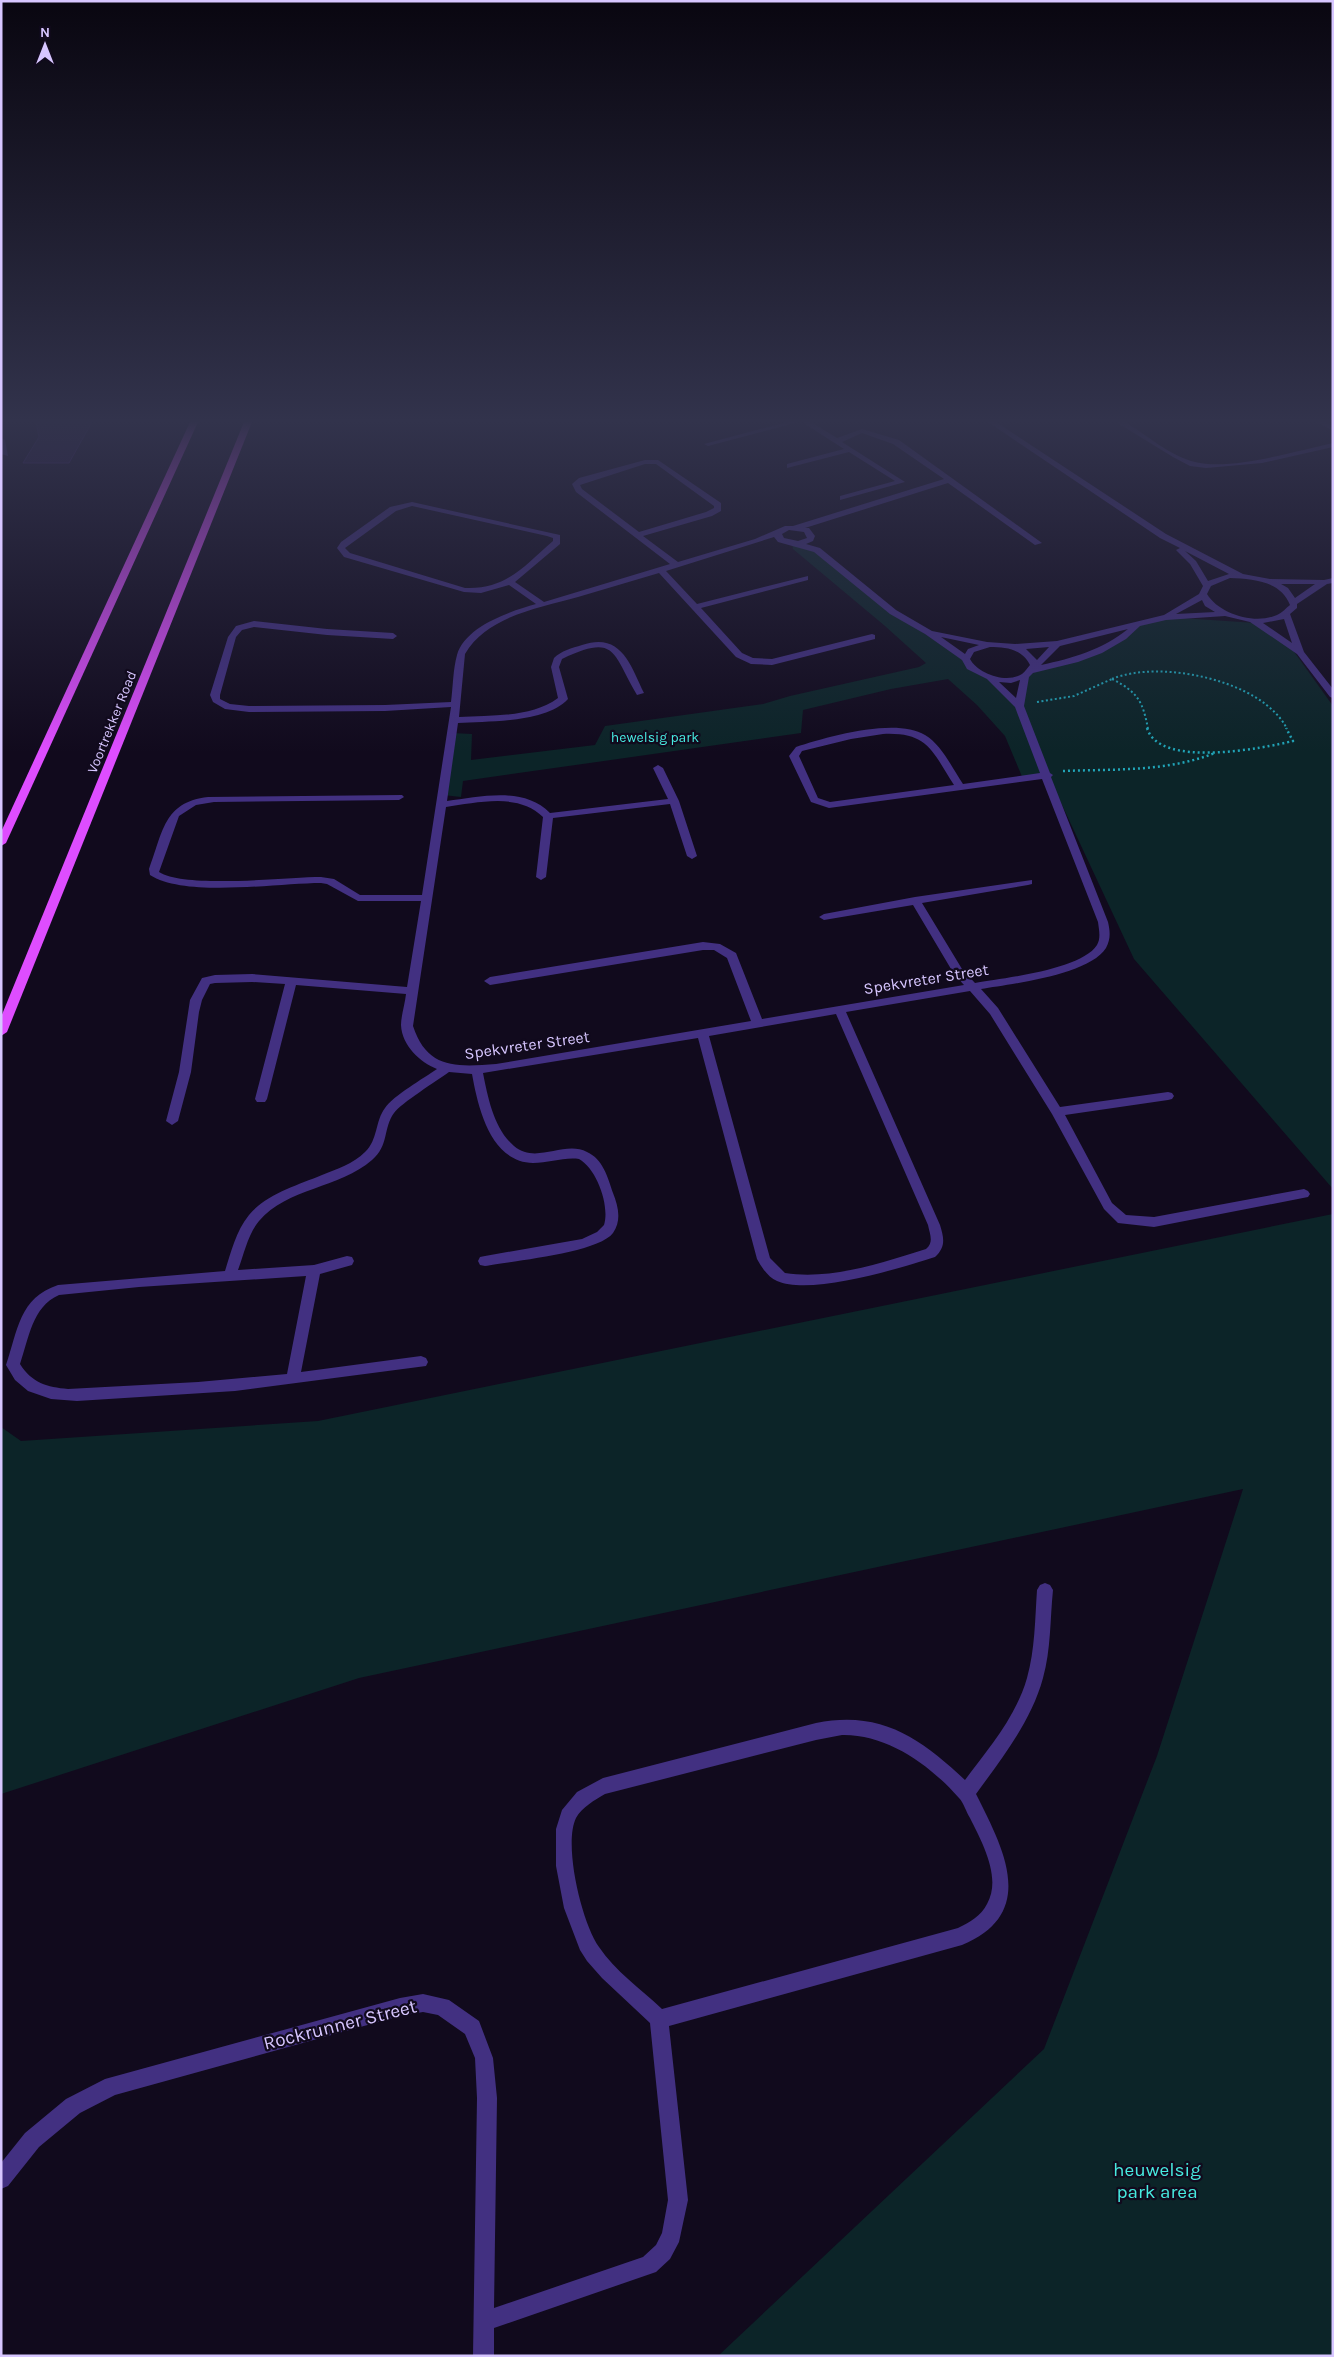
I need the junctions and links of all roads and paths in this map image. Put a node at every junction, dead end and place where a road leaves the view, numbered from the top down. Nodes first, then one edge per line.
1 (143, 532) edge
2 (203, 532) edge
3 (361, 532) edge
4 (534, 532) edge
5 (633, 532) edge
6 (647, 532) edge
7 (788, 532) edge
8 (802, 532) edge
9 (811, 532) edge
10 (1022, 532) edge
11 (1157, 532) edge
12 (637, 535) junction
13 (780, 536) junction
14 (810, 536) junction
15 (1163, 536) junction
16 (1038, 543) dead end
17 (799, 544) junction
18 (817, 550) junction
19 (675, 564) junction
20 (660, 570) junction
21 (1240, 576) junction
22 (806, 578) dead end
23 (1266, 581) junction
24 (1329, 581) edge
25 (510, 582) junction
26 (1206, 584) junction
27 (1202, 596) junction
28 (1293, 602) junction
29 (542, 604) junction
30 (695, 607) junction
31 (1224, 614) junction
32 (1286, 614) junction
33 (1166, 616) junction
34 (1252, 620) junction
35 (1140, 624) junction
36 (928, 632) junction
37 (393, 636) dead end
38 (872, 637) dead end
39 (989, 644) junction
40 (1057, 644) junction
41 (1015, 647) junction
42 (1300, 652) junction
43 (965, 658) junction
44 (1031, 671) junction
45 (991, 679) junction
46 (1112, 679) junction
47 (640, 693) dead end
48 (1333, 696) edge
49 (456, 704) junction
50 (1019, 706) junction
51 (454, 720) junction
52 (1215, 753) junction
53 (658, 768) dead end
54 (1047, 773) junction
55 (961, 788) junction
56 (399, 797) dead end
57 (674, 801) junction
58 (442, 804) junction
59 (548, 816) junction
60 (1, 843) edge
61 (692, 856) dead end
62 (541, 877) dead end
63 (1028, 882) dead end
64 (426, 898) junction
65 (915, 900) junction
66 (824, 917) dead end
67 (490, 981) dead end
68 (292, 982) junction
69 (970, 986) junction
70 (411, 991) junction
71 (839, 1009) junction
72 (758, 1023) junction
73 (1, 1032) edge
74 (702, 1033) junction
75 (445, 1069) junction
76 (476, 1070) junction
77 (1168, 1096) dead end
78 (261, 1099) dead end
79 (1057, 1112) junction
80 (172, 1121) dead end
81 (1304, 1194) dead end
82 (347, 1261) dead end
83 (486, 1261) dead end
84 (314, 1270) junction
85 (230, 1275) junction
86 (421, 1362) dead end
87 (293, 1378) junction
88 (1044, 1590) dead end
89 (966, 1793) junction
90 (658, 2019) junction
91 (1, 2179) edge
92 (485, 2321) junction
93 (483, 2356) edge

1 - 60 main road
2 - 73 main road, Voortrekker Road
3 - 25 street
4 - 25 street
5 - 12 street
6 - 12 street
7 - 13 street
8 - 14 street
9 - 14 street
10 - 16 street
11 - 15 street
12 - 19 street
13 - 17 street
13 - 19 street, Spekvreter Street
14 - 17 street
14 - 18 street
15 - 21 street
15 - 26 street
17 - 18 street
18 - 36 street
19 - 20 street, Spekvreter Street
20 - 29 street, Spekvreter Street
20 - 30 street
21 - 23 street
21 - 26 street
22 - 30 street
23 - 24 street
23 - 28 street
24 - 28 street
25 - 29 street
26 - 27 street
27 - 31 street
27 - 33 street
28 - 32 street
29 - 49 street, Spekvreter Street
30 - 38 street
31 - 33 street
31 - 34 street
32 - 34 street
32 - 42 street
33 - 35 street
34 - 42 street
35 - 40 street
35 - 44 street
36 - 39 street
36 - 43 street
37 - 49 street
39 - 41 street
39 - 43 street
40 - 41 street
40 - 44 street
41 - 44 street
42 - 48 street
43 - 45 street
44 - 45 street
44 - 50 street
45 - 50 street, Spekvreter Street
46 - 50 path
46 - 52 path
46 - 52 path
47 - 51 street
49 - 51 street, Spekvreter Street
50 - 54 street, Spekvreter Street
51 - 58 street, Spekvreter Street
52 - 54 path
53 - 57 street
54 - 55 street
54 - 69 street, Spekvreter Street
55 - 55 street
56 - 64 street
57 - 59 street
57 - 61 street
58 - 59 street
58 - 64 street, Spekvreter Street
59 - 62 street
63 - 65 street
64 - 70 street, Spekvreter Street
65 - 66 street
65 - 69 street
67 - 72 street
68 - 70 street
68 - 78 street
68 - 80 street
69 - 71 street, Spekvreter Street
69 - 79 street
70 - 75 street, Spekvreter Street
71 - 72 street, Spekvreter Street
71 - 74 street
72 - 74 street, Spekvreter Street
74 - 76 street, Spekvreter Street
75 - 76 street, Spekvreter Street
75 - 85 street
76 - 83 street
77 - 79 street
79 - 81 street
82 - 84 street
84 - 85 street
84 - 87 street
85 - 87 street
86 - 87 street
88 - 89 street
89 - 90 street
89 - 90 street
90 - 92 street
91 - 92 street, Rockrunner Street
92 - 93 street, Rockrunner Street

